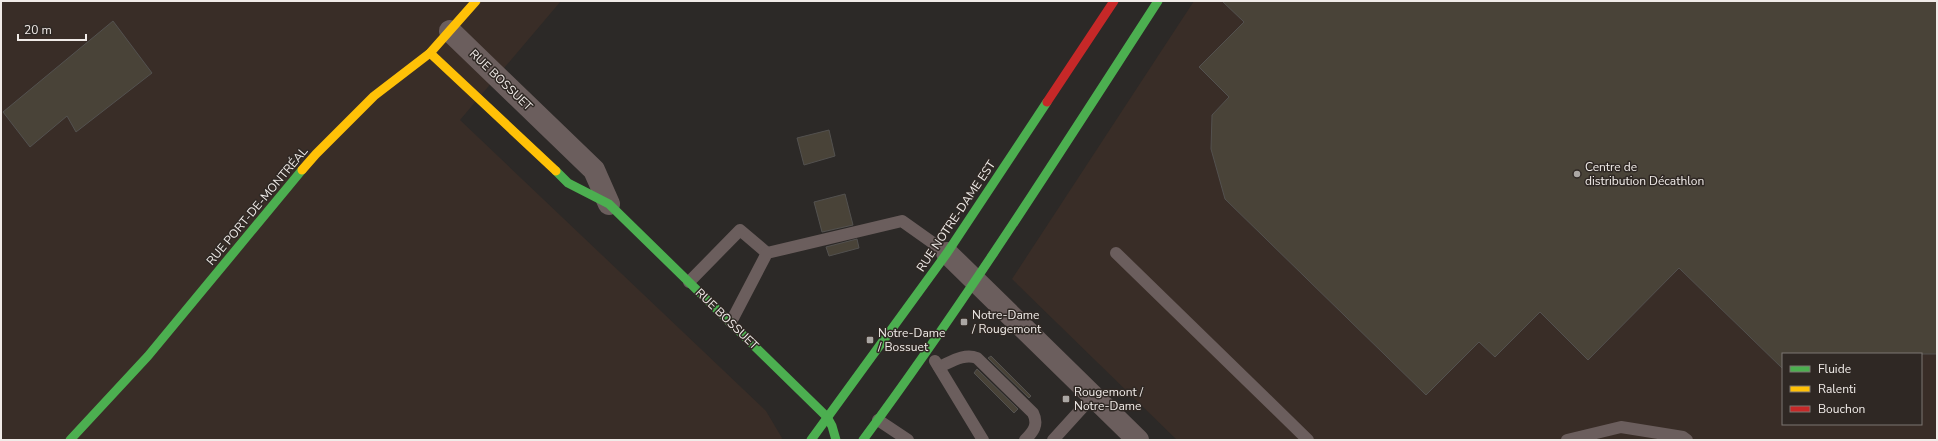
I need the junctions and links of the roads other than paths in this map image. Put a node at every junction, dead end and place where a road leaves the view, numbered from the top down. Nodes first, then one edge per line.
1 (476, 1) edge
2 (1114, 1) edge
3 (1158, 1) edge
4 (450, 31) junction
5 (430, 53) junction
6 (609, 204) junction
7 (767, 253) junction
8 (947, 253) junction
9 (1116, 253) dead end
10 (976, 280) junction
11 (689, 282) junction
12 (731, 322) junction
13 (928, 350) junction
14 (939, 368) junction
15 (1093, 396) junction
16 (827, 417) junction
17 (878, 420) junction
18 (70, 440) edge
19 (811, 440) edge
20 (836, 440) edge
21 (863, 440) edge
22 (908, 440) edge
23 (983, 440) edge
24 (1024, 440) edge
25 (1053, 440) edge
26 (1138, 440) edge
27 (1308, 440) edge
28 (1567, 440) edge
29 (1686, 440) edge

1 - 4 street, RUE PORT-DE-MONTRÉAL
2 - 8 street, RUE NOTRE-DAME EST
3 - 10 street
4 - 5 street, RUE PORT-DE-MONTRÉAL
4 - 6 street, RUE BOSSUET
5 - 6 street, RUE BOSSUET
5 - 18 street, RUE PORT-DE-MONTRÉAL
6 - 11 street, RUE BOSSUET
7 - 8 lane
7 - 11 lane
7 - 12 lane
8 - 10 street
8 - 16 street, RUE NOTRE-DAME EST
9 - 27 lane
10 - 13 street
10 - 15 street
11 - 12 street, RUE BOSSUET
12 - 16 street, RUE BOSSUET
13 - 14 lane
13 - 17 street
14 - 23 lane
14 - 24 lane
15 - 25 lane
15 - 26 street
16 - 19 street, RUE NOTRE-DAME EST
16 - 20 street, RUE BOSSUET
17 - 21 street
17 - 22 lane
28 - 29 lane

